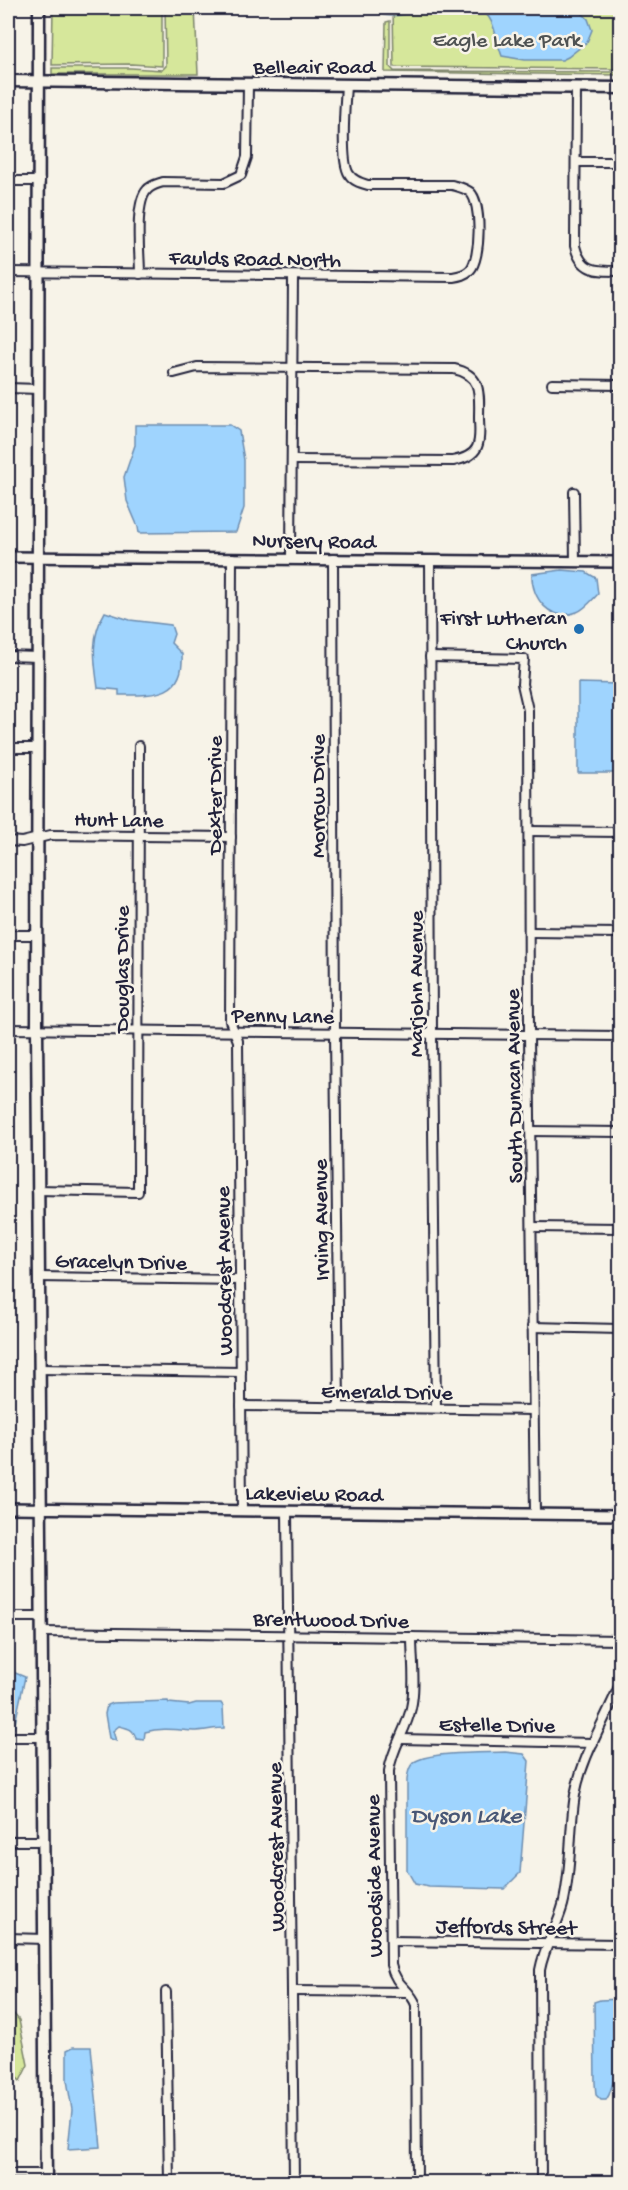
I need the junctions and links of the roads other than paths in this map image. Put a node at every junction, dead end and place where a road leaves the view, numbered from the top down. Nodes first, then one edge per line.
1 (39, 8) edge
2 (8, 81) edge
3 (40, 81) junction
4 (248, 84) junction
5 (346, 85) junction
6 (576, 87) junction
7 (621, 88) edge
8 (577, 162) junction
9 (621, 162) edge
10 (8, 181) edge
11 (40, 181) junction
12 (621, 271) edge
13 (8, 272) edge
14 (39, 272) junction
15 (140, 274) junction
16 (293, 276) junction
17 (292, 368) junction
18 (174, 373) dead end
19 (552, 384) dead end
20 (621, 385) edge
21 (8, 388) edge
22 (39, 389) junction
23 (292, 460) junction
24 (574, 492) dead end
25 (8, 557) edge
26 (38, 557) junction
27 (232, 558) junction
28 (291, 558) junction
29 (333, 559) junction
30 (430, 560) junction
31 (575, 561) junction
32 (621, 562) edge
33 (8, 656) edge
34 (38, 657) junction
35 (430, 657) junction
36 (139, 746) dead end
37 (8, 748) edge
38 (37, 748) junction
39 (529, 831) junction
40 (621, 832) edge
41 (138, 837) junction
42 (231, 837) junction
43 (37, 838) junction
44 (8, 841) edge
45 (529, 932) junction
46 (621, 933) edge
47 (8, 935) edge
48 (37, 935) junction
49 (8, 1029) edge
50 (37, 1029) junction
51 (137, 1031) junction
52 (235, 1031) junction
53 (335, 1033) junction
54 (432, 1034) junction
55 (529, 1035) junction
56 (621, 1036) edge
57 (531, 1131) junction
58 (621, 1132) edge
59 (37, 1190) junction
60 (532, 1227) junction
61 (621, 1228) edge
62 (38, 1277) junction
63 (240, 1280) junction
64 (532, 1327) junction
65 (621, 1329) edge
66 (39, 1369) junction
67 (241, 1372) junction
68 (241, 1406) junction
69 (339, 1407) junction
70 (436, 1408) junction
71 (533, 1410) junction
72 (8, 1508) edge
73 (41, 1509) junction
74 (242, 1511) junction
75 (287, 1512) junction
76 (535, 1514) junction
77 (621, 1515) edge
78 (8, 1617) edge
79 (42, 1617) junction
80 (42, 1632) junction
81 (289, 1635) junction
82 (412, 1637) junction
83 (621, 1640) edge
84 (621, 1684) edge
85 (8, 1737) edge
86 (43, 1737) junction
87 (400, 1739) junction
88 (593, 1743) junction
89 (8, 1841) edge
90 (44, 1841) junction
91 (8, 1938) edge
92 (45, 1939) junction
93 (391, 1941) junction
94 (548, 1943) junction
95 (621, 1944) edge
96 (294, 1991) junction
97 (166, 1992) dead end
98 (407, 1992) junction
99 (8, 2174) edge
100 (46, 2178) edge
101 (169, 2182) edge
102 (294, 2182) edge
103 (417, 2182) edge
104 (541, 2182) edge

1 - 3 main road
2 - 3 main road, Belleair Road
3 - 4 main road, Belleair Road
3 - 11 main road
4 - 5 main road, Belleair Road
4 - 15 street
5 - 6 main road, Belleair Road
5 - 16 street, Faulds Road North
6 - 7 main road, Belleair Road
6 - 8 street
8 - 9 street
8 - 12 street
10 - 11 street
11 - 14 main road
13 - 14 street, Faulds Road North
14 - 15 street, Faulds Road North
14 - 22 main road
15 - 16 street, Faulds Road North
16 - 17 street
17 - 18 street
17 - 23 street
17 - 23 street
19 - 20 street
21 - 22 street
22 - 26 main road
23 - 28 street
24 - 31 street
25 - 26 street, Nursery Road
26 - 27 street, Nursery Road
26 - 34 main road
27 - 28 street, Nursery Road
27 - 42 street, Dexter Drive
28 - 29 street, Nursery Road
29 - 30 street, Nursery Road
29 - 53 street, Morrow Drive
30 - 31 street, Nursery Road
30 - 35 street, Marjohn Avenue
31 - 32 street, Nursery Road
33 - 34 street
34 - 38 main road
35 - 39 street, South Duncan Avenue
35 - 54 street, Marjohn Avenue
36 - 41 street, Douglas Drive
37 - 38 street
38 - 43 main road
39 - 40 street
39 - 45 street, South Duncan Avenue
41 - 42 street, Hunt Lane
41 - 43 street, Hunt Lane
41 - 51 street, Douglas Drive
42 - 52 street, Dexter Drive
43 - 44 street, Hunt Lane
43 - 48 main road
45 - 46 street
45 - 55 street, South Duncan Avenue
47 - 48 street
48 - 50 main road
49 - 50 street, Penny Lane
50 - 51 street, Penny Lane
50 - 59 main road
51 - 52 street, Penny Lane
51 - 59 street, Douglas Drive
52 - 53 street, Penny Lane
52 - 63 street, Woodcrest Avenue
53 - 54 street, Penny Lane
53 - 69 street, Irving Avenue
54 - 55 street, Penny Lane
54 - 70 street, Marjohn Avenue
55 - 56 street, Penny Lane
55 - 57 street, South Duncan Avenue
57 - 58 street
57 - 60 street, South Duncan Avenue
59 - 62 main road
60 - 61 street
60 - 64 street, South Duncan Avenue
62 - 63 street, Gracelyn Drive
62 - 66 main road
63 - 67 street, Woodcrest Avenue
64 - 65 street
64 - 71 street, South Duncan Avenue
66 - 67 street
66 - 73 main road
67 - 68 street, Woodcrest Avenue
68 - 69 street, Emerald Drive
68 - 74 street, Woodcrest Avenue
69 - 70 street, Emerald Drive
70 - 71 street, Emerald Drive
71 - 76 street, South Duncan Avenue
72 - 73 street, Lakeview Road
73 - 74 street, Lakeview Road
73 - 79 main road
74 - 75 street, Lakeview Road
75 - 76 street, Lakeview Road
75 - 81 street, Woodcrest Avenue
76 - 77 street, Lakeview Road
78 - 79 street
79 - 80 main road
80 - 81 street, Brentwood Drive
80 - 86 main road
81 - 82 street, Brentwood Drive
81 - 96 street, Woodcrest Avenue
82 - 83 street, Brentwood Drive
82 - 87 street, Woodside Avenue
84 - 88 street
85 - 86 street
86 - 90 main road
87 - 88 street, Estelle Drive
87 - 93 street, Woodside Avenue
88 - 94 street
89 - 90 street
90 - 92 main road
91 - 92 street
92 - 100 main road
93 - 94 street, Jeffords Street
93 - 98 street, Woodside Avenue
94 - 95 street, Jeffords Street
94 - 104 street
96 - 98 street
96 - 102 street, Woodcrest Avenue
97 - 101 street
98 - 103 street, Woodside Avenue
99 - 100 street

